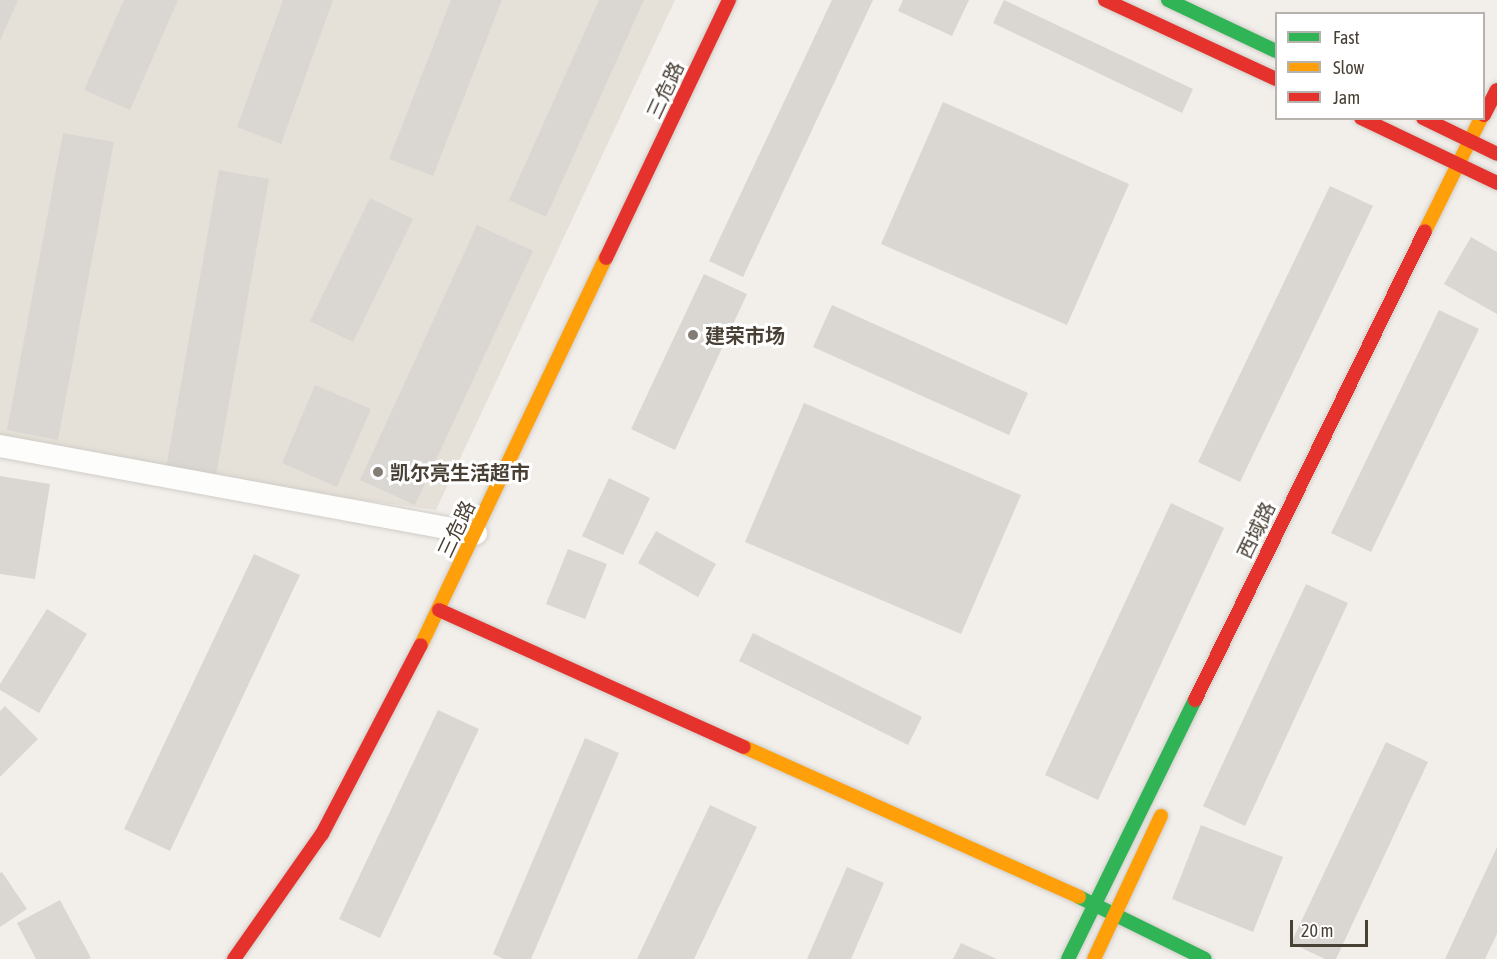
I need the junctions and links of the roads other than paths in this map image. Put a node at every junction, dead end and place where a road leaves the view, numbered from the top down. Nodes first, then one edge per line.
1 (729, 0) edge
2 (1106, 0) edge
3 (1168, 0) edge
4 (1275, 51) edge
5 (1275, 79) edge
6 (1497, 90) edge
7 (1485, 112) edge
8 (1365, 120) edge
9 (1427, 120) edge
10 (1480, 120) edge
11 (1493, 132) dead end
12 (1470, 140) junction
13 (1491, 151) edge
14 (1458, 164) junction
15 (1470, 176) junction
16 (1497, 183) edge
17 (1448, 220) dead end
18 (1417, 282) dead end
19 (0, 446) edge
20 (476, 533) junction
21 (439, 610) junction
22 (1165, 807) dead end
23 (1093, 903) junction
24 (1114, 914) junction
25 (234, 959) edge
26 (1068, 959) edge
27 (1094, 959) edge
28 (1205, 959) edge

1 - 20 street, 三危路
2 - 5 street
3 - 4 street
6 - 7 street, 西域路
8 - 14 street
9 - 12 street
10 - 12 street, 西域路
11 - 13 street
12 - 13 street
12 - 14 street, 西域路
13 - 15 street
14 - 15 street
14 - 23 street, 西域路
15 - 16 street
17 - 18 street
19 - 20 street
20 - 21 street, 三危路
21 - 23 street
21 - 25 street, 三危路
22 - 24 street
23 - 24 street
23 - 26 street, 西域路
24 - 27 street
24 - 28 street

